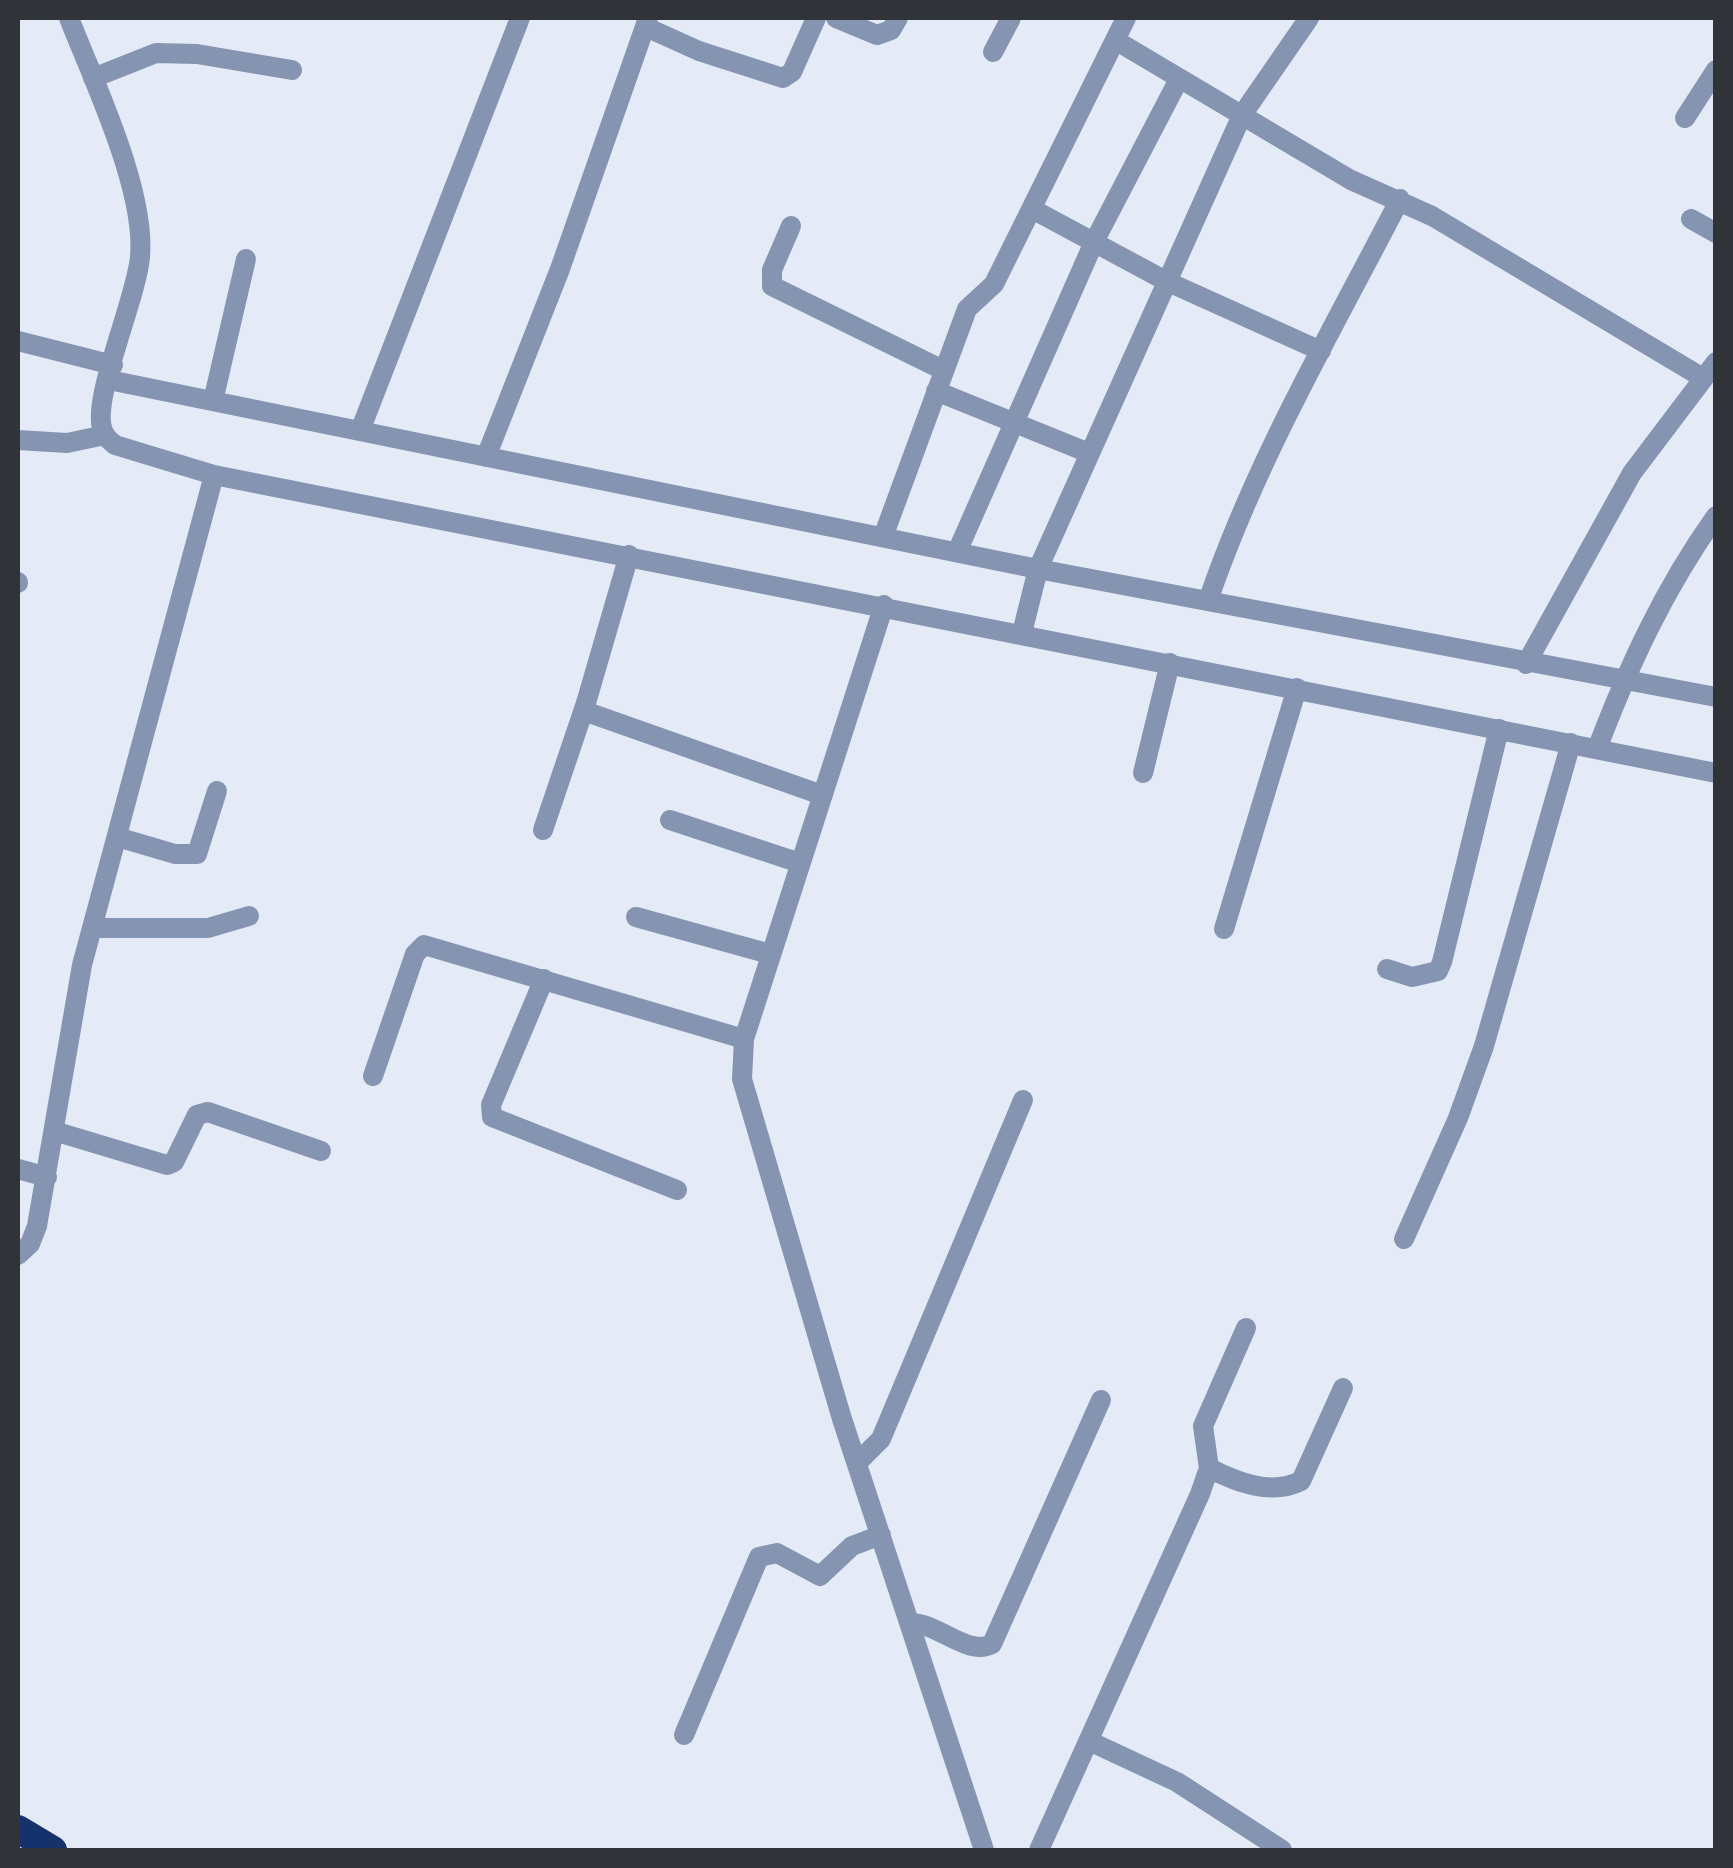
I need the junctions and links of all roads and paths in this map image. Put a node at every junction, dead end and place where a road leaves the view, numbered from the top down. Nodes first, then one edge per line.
1 (70, 18) edge
2 (520, 18) edge
3 (816, 18) edge
4 (836, 18) edge
5 (898, 18) edge
6 (1012, 18) edge
7 (1126, 18) edge
8 (1309, 18) edge
9 (648, 23) edge
10 (1115, 40) junction
11 (993, 52) dead end
12 (292, 70) dead end
13 (1716, 70) edge
14 (93, 78) junction
15 (1179, 79) junction
16 (1242, 115) junction
17 (1685, 118) dead end
18 (1400, 200) junction
19 (1032, 209) junction
20 (1691, 219) dead end
21 (791, 226) dead end
22 (1716, 233) edge
23 (1094, 242) junction
24 (246, 259) dead end
25 (1166, 280) junction
26 (18, 341) edge
27 (1321, 351) junction
28 (943, 370) junction
29 (1710, 370) edge
30 (111, 372) junction
31 (936, 390) junction
32 (212, 401) junction
33 (1012, 422) junction
34 (360, 431) junction
35 (104, 435) junction
36 (18, 440) edge
37 (1088, 453) junction
38 (486, 458) junction
39 (214, 474) junction
40 (1716, 516) edge
41 (883, 537) junction
42 (956, 552) junction
43 (629, 555) junction
44 (1037, 576) junction
45 (1208, 601) junction
46 (884, 605) junction
47 (1025, 624) junction
48 (1170, 663) junction
49 (1526, 664) junction
50 (1297, 688) junction
51 (1620, 688) junction
52 (1716, 697) edge
53 (584, 711) junction
54 (1499, 729) junction
55 (1601, 739) junction
56 (1572, 743) junction
57 (1143, 773) dead end
58 (1716, 773) edge
59 (217, 791) dead end
60 (822, 795) junction
61 (670, 820) dead end
62 (542, 830) dead end
63 (117, 837) junction
64 (800, 863) junction
65 (248, 916) dead end
66 (636, 916) dead end
67 (92, 928) junction
68 (1224, 929) dead end
69 (770, 954) junction
70 (1387, 969) dead end
71 (544, 979) junction
72 (744, 1038) junction
73 (373, 1076) dead end
74 (1024, 1100) dead end
75 (54, 1131) junction
76 (321, 1152) dead end
77 (18, 1170) edge
78 (47, 1177) junction
79 (677, 1190) dead end
80 (1404, 1239) dead end
81 (18, 1255) edge
82 (1246, 1328) dead end
83 (1342, 1388) dead end
84 (1101, 1400) dead end
85 (857, 1463) junction
86 (1209, 1468) junction
87 (882, 1535) junction
88 (910, 1623) junction
89 (684, 1735) dead end
90 (1089, 1741) junction
91 (18, 1828) edge
92 (54, 1850) edge
93 (984, 1850) edge
94 (1039, 1850) edge
95 (1282, 1850) edge

1 - 14 street
2 - 34 street
3 - 9 street
4 - 5 street
6 - 11 street
7 - 10 street
8 - 16 street
9 - 38 street
10 - 15 street
10 - 19 street
12 - 14 street
13 - 17 street
14 - 30 street
15 - 16 street
15 - 23 street
16 - 18 street
16 - 25 street
18 - 27 street
18 - 29 street
19 - 23 street
19 - 28 street
20 - 22 street
21 - 28 street
23 - 25 street
23 - 33 street
24 - 32 street
25 - 27 street
25 - 37 street
26 - 30 street
27 - 45 street
28 - 31 street
29 - 49 street
30 - 32 street
30 - 35 street
31 - 33 street
31 - 41 street
32 - 34 street
33 - 37 street
33 - 42 street
34 - 38 street
35 - 36 street
35 - 39 street
37 - 44 street
38 - 41 street
39 - 43 street
39 - 63 street
40 - 51 street
41 - 42 street
42 - 44 street
43 - 46 street
43 - 53 street
44 - 45 street
44 - 47 street
45 - 49 street
46 - 47 street
46 - 60 street
47 - 48 street
48 - 50 street
48 - 57 street
49 - 51 street
50 - 54 street
50 - 68 street
51 - 52 street
51 - 55 street
53 - 60 street
53 - 62 street
54 - 56 street
54 - 70 street
55 - 56 street
55 - 58 street
56 - 80 street
59 - 63 street
60 - 64 street
61 - 64 street
63 - 67 street
64 - 69 street
65 - 67 street
66 - 69 street
67 - 75 street
69 - 72 street
71 - 72 street
71 - 73 street
71 - 79 street
72 - 85 street
74 - 85 street
75 - 76 street
75 - 78 street
77 - 78 street
78 - 81 street
82 - 86 street
83 - 86 street
84 - 88 street
85 - 87 street
86 - 90 street
87 - 88 street
87 - 89 street
88 - 93 street
90 - 94 street
90 - 95 street
91 - 92 highway

